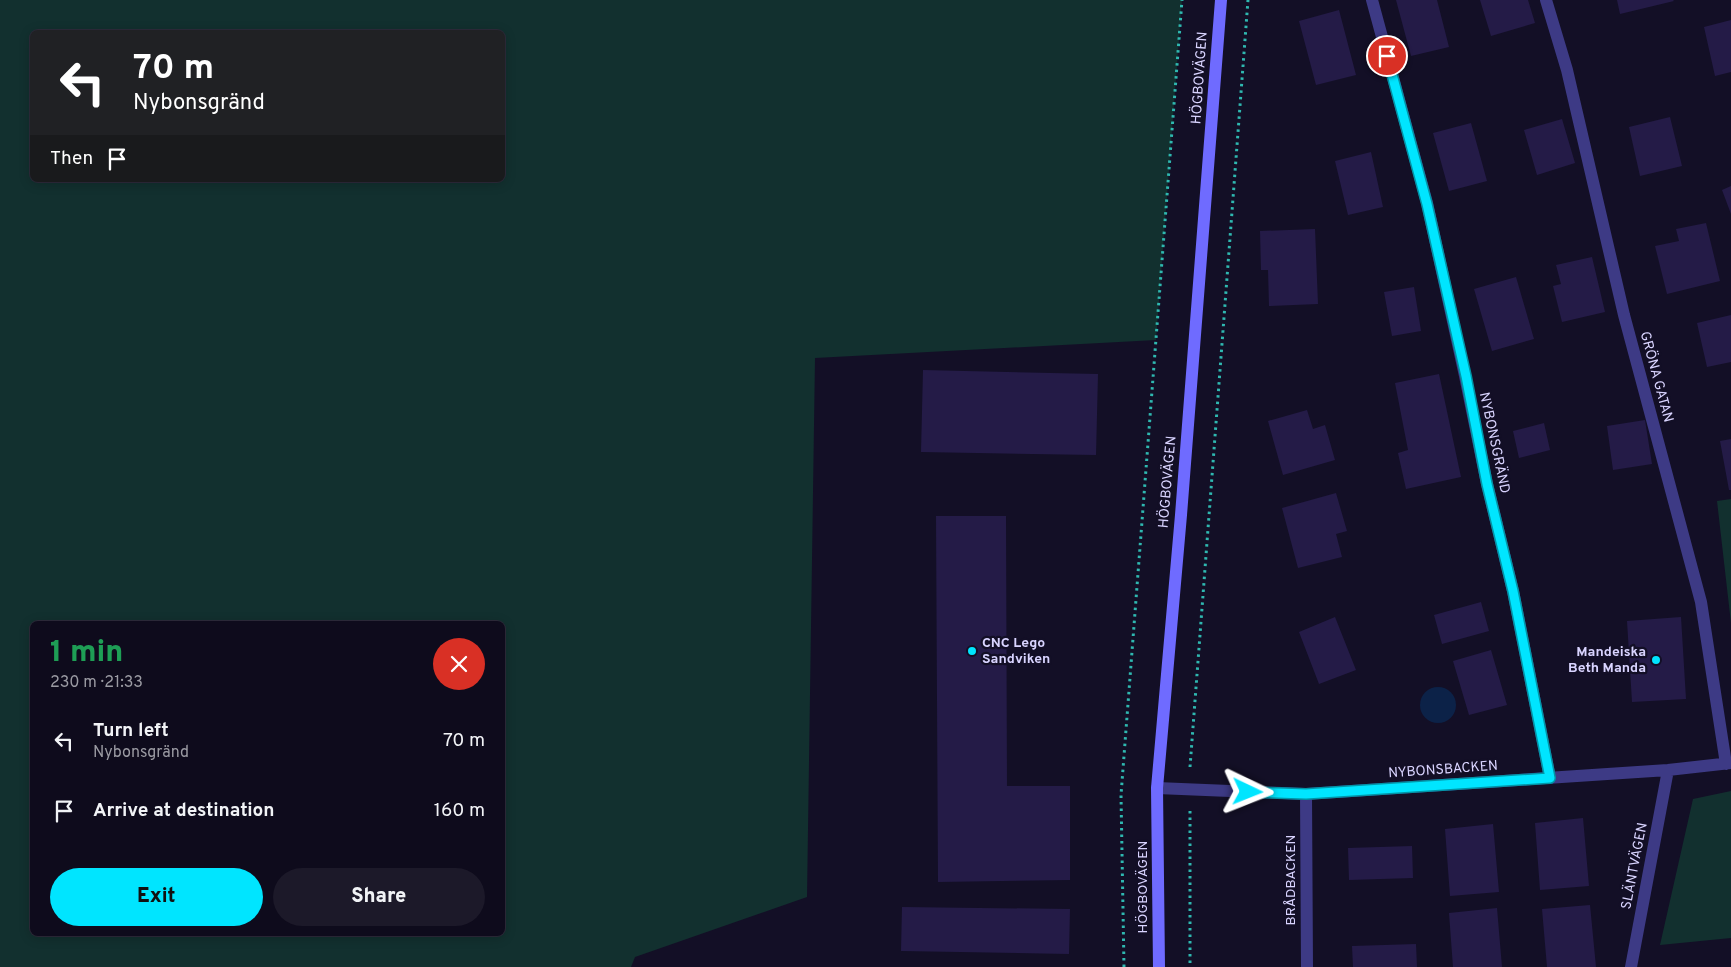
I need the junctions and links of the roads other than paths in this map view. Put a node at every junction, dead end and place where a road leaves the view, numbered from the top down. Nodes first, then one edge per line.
1 (1221, 0) edge
2 (1372, 0) edge
3 (1546, 0) edge
4 (1729, 764) edge
5 (1668, 770) junction
6 (1550, 778) junction
7 (1157, 788) junction
8 (1306, 794) junction
9 (1159, 967) edge
10 (1307, 967) edge
11 (1631, 967) edge

1 - 7 main road, HÖGBOVÄGEN
2 - 6 street, NYBONSGRÄND
3 - 4 street, GRÖNA GATAN
4 - 5 street, NYBONSBACKEN
5 - 6 street, NYBONSBACKEN
5 - 11 street, SLÄNTVÄGEN
6 - 8 street, NYBONSBACKEN
7 - 8 street, NYBONSBACKEN
7 - 9 main road, HÖGBOVÄGEN
8 - 10 street, BRÅDBACKEN

